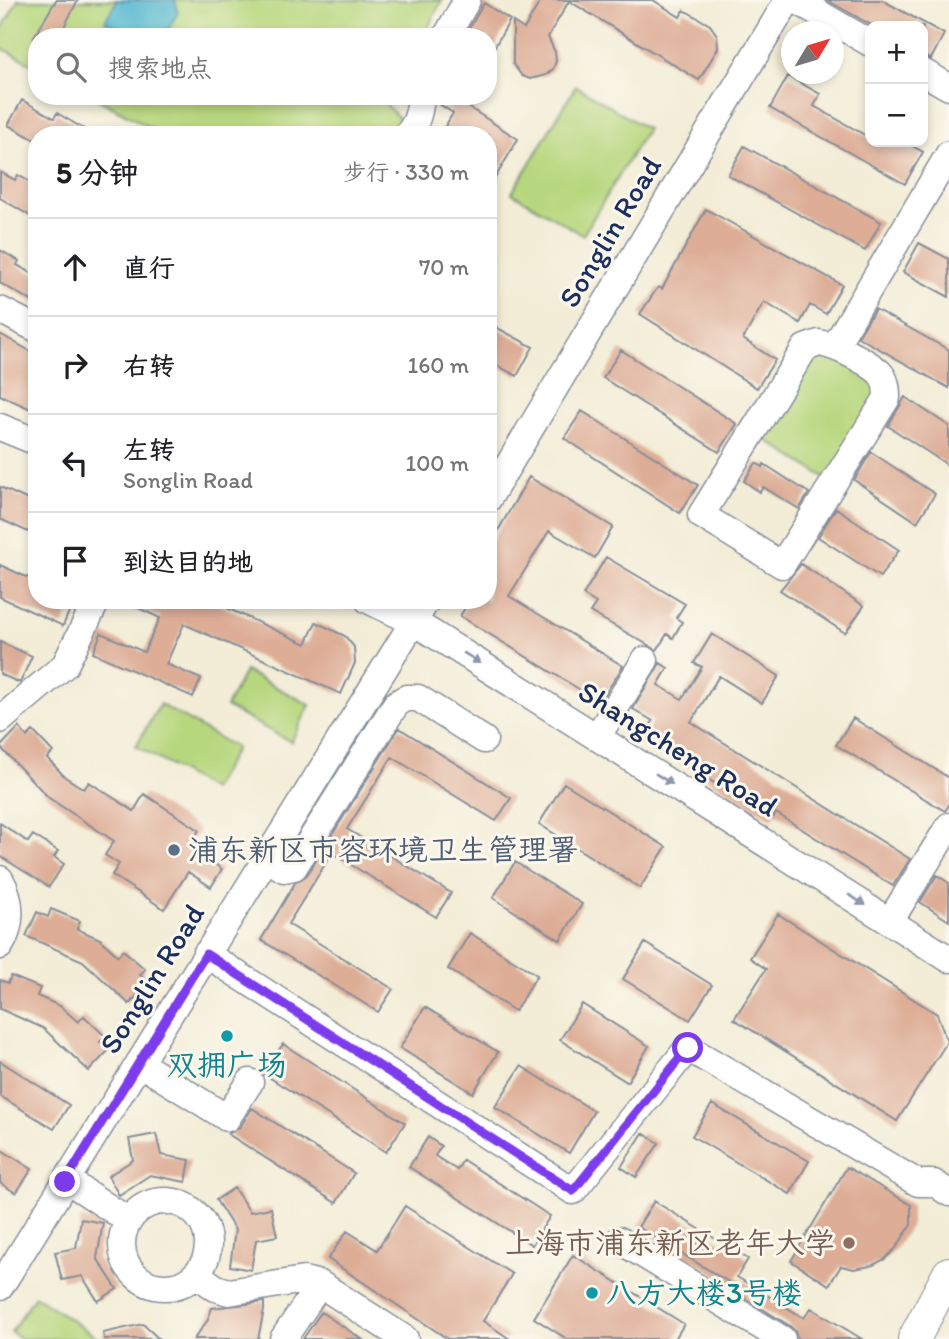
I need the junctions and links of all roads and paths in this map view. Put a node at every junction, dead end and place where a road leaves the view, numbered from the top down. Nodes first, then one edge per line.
1 (467, 0) edge
2 (788, 0) edge
3 (796, 0) edge
4 (451, 28) edge
5 (865, 40) edge
6 (928, 75) edge
7 (949, 87) edge
8 (420, 105) edge
9 (413, 126) edge
10 (949, 154) edge
11 (0, 310) edge
12 (28, 324) edge
13 (835, 346) junction
14 (0, 427) edge
15 (28, 438) edge
16 (497, 484) edge
17 (92, 609) edge
18 (421, 611) edge
19 (645, 660) dead end
20 (0, 720) edge
21 (597, 737) junction
22 (484, 740) dead end
23 (949, 826) edge
24 (267, 858) junction
25 (0, 880) edge
26 (890, 921) junction
27 (0, 946) edge
28 (206, 954) junction
29 (949, 959) edge
30 (139, 1063) junction
31 (250, 1082) dead end
32 (67, 1180) junction
33 (949, 1193) edge
34 (129, 1221) junction
35 (619, 1240) dead end
36 (949, 1273) edge
37 (195, 1274) junction
38 (320, 1284) junction
39 (0, 1287) edge
40 (283, 1339) edge
41 (405, 1339) edge
42 (782, 1339) edge
43 (914, 1339) edge

1 - 4 street
2 - 16 street, Songlin Road
3 - 5 street
6 - 7 street
8 - 9 street
10 - 13 street
11 - 12 street
13 - 13 street
14 - 15 street
17 - 20 street
18 -> 21 street, Shangcheng Road
18 - 24 street, Songlin Road
19 - 21 street
21 -> 26 street, Shangcheng Road
22 - 24 street
23 - 26 street
24 - 28 street, Songlin Road
25 - 27 street
26 - 29 street, Shangcheng Road
28 - 30 street, Songlin Road
28 - 33 street
30 - 31 street
30 - 32 street, Songlin Road
32 - 34 street
32 - 39 street, Songlin Road
34 - 37 street
34 - 37 street
35 - 42 street
36 - 43 main road
37 - 38 street
38 - 40 street
38 - 41 street

